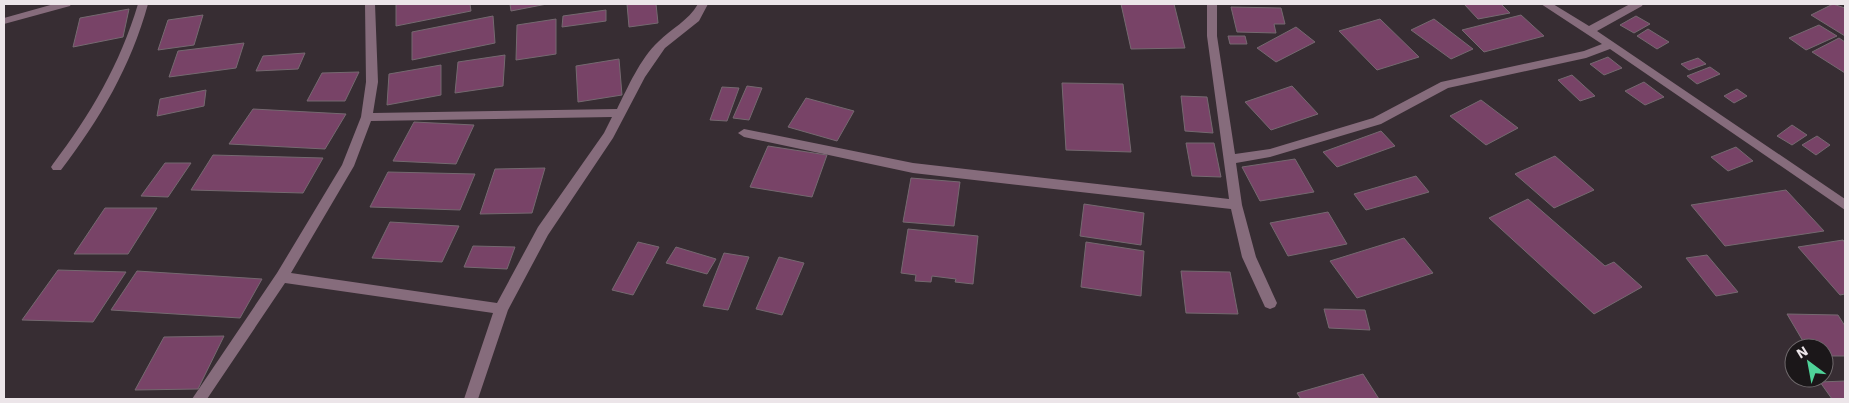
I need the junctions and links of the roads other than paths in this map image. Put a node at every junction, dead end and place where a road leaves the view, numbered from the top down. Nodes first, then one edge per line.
1 (66, 4) edge
2 (143, 4) edge
3 (370, 4) edge
4 (703, 4) edge
5 (1212, 4) edge
6 (1546, 4) edge
7 (1638, 4) edge
8 (4, 21) edge
9 (1589, 31) junction
10 (1611, 45) junction
11 (619, 114) junction
12 (367, 118) junction
13 (744, 133) dead end
14 (1230, 159) junction
15 (57, 167) dead end
16 (1236, 205) junction
17 (1845, 205) edge
18 (282, 277) junction
19 (1270, 303) dead end
20 (501, 309) junction
21 (199, 399) edge
22 (471, 399) edge

1 - 8 street
2 - 15 street
3 - 12 street
4 - 11 street
5 - 14 street
6 - 9 street
7 - 9 street
9 - 10 street
10 - 14 street
10 - 17 street
11 - 12 street
11 - 20 street
12 - 18 street
13 - 16 street
14 - 16 street
16 - 19 street
18 - 20 street
18 - 21 street
20 - 22 street

